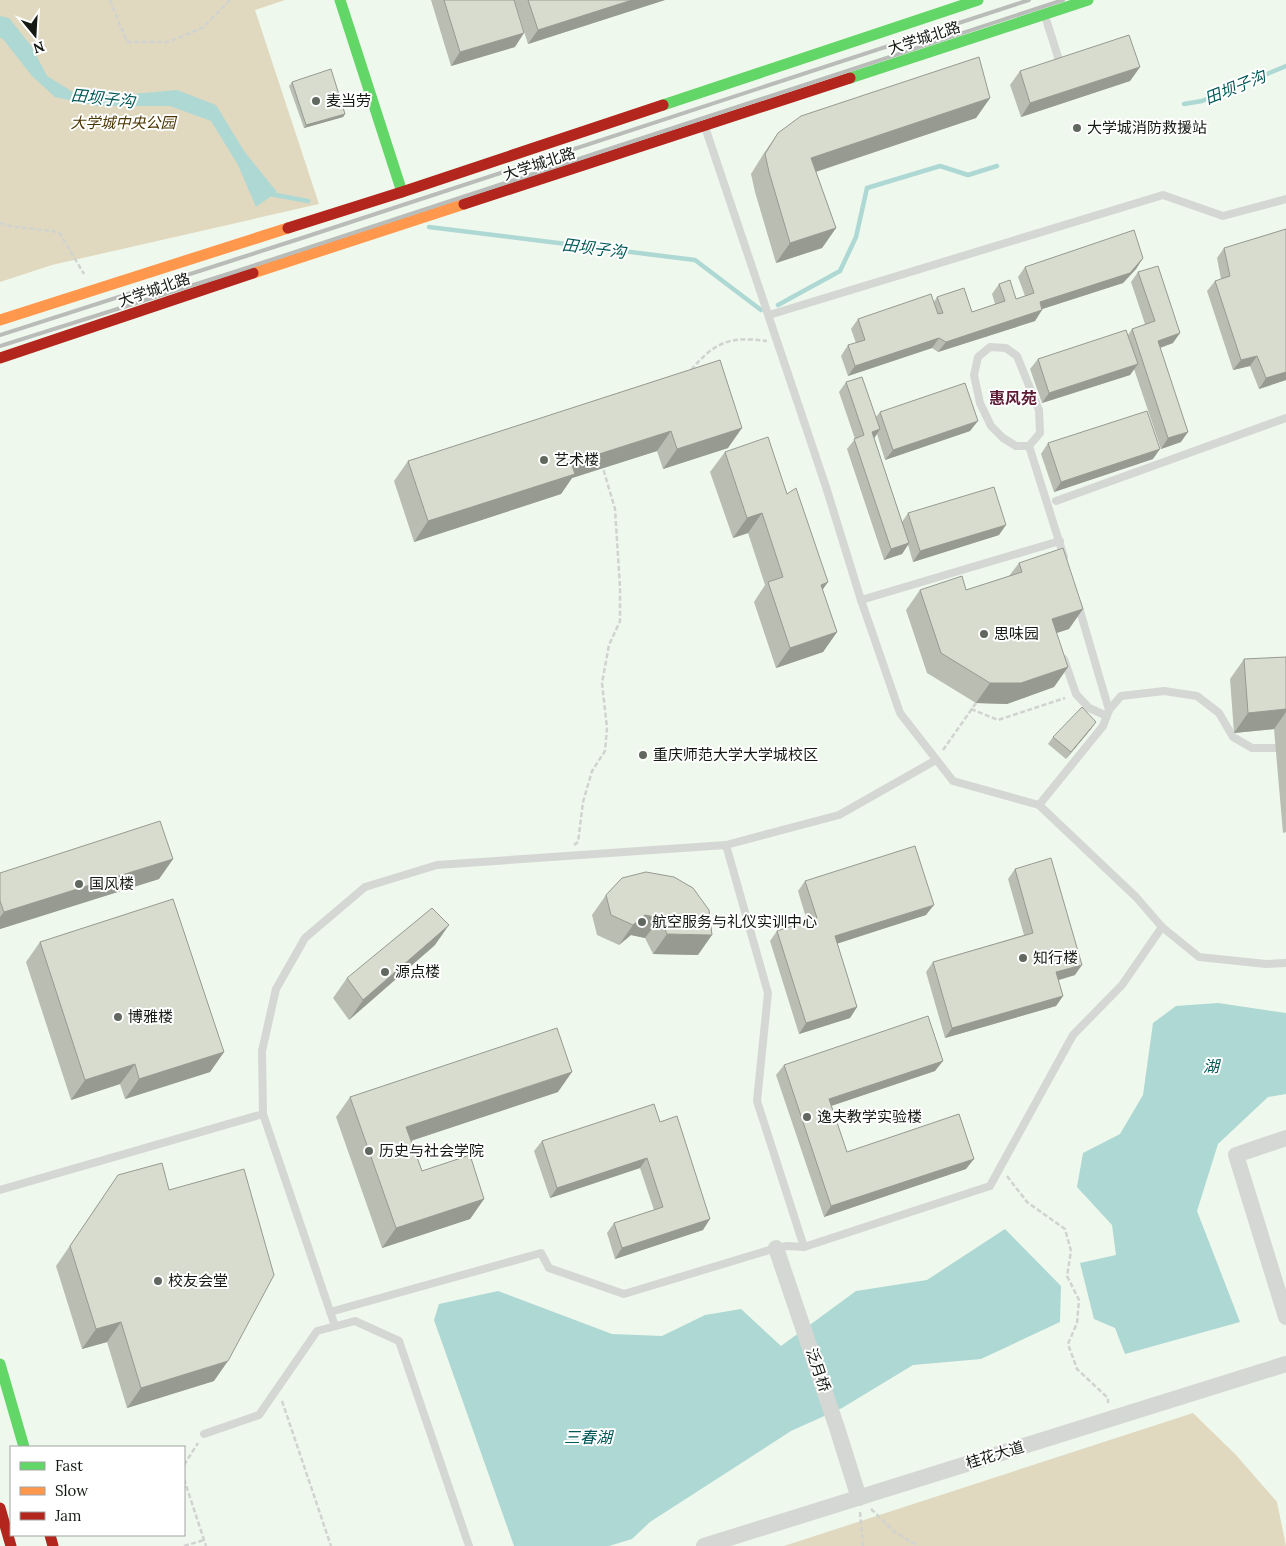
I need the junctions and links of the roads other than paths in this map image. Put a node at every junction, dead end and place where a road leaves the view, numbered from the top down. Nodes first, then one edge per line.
1 (340, 0) edge
2 (978, 0) edge
3 (1088, 0) edge
4 (1044, 14) junction
5 (1058, 60) edge
6 (705, 125) junction
7 (402, 192) junction
8 (1286, 199) edge
9 (769, 315) junction
10 (0, 320) edge
11 (0, 358) edge
12 (1286, 418) edge
13 (1029, 446) junction
14 (1056, 500) dead end
15 (1060, 541) junction
16 (1068, 569) edge
17 (1076, 598) edge
18 (860, 600) junction
19 (1060, 648) edge
20 (1108, 713) junction
21 (1276, 748) dead end
22 (936, 760) junction
23 (1039, 805) junction
24 (726, 846) junction
25 (1162, 927) junction
26 (1286, 963) edge
27 (263, 1114) junction
28 (1286, 1138) edge
29 (0, 1190) edge
30 (804, 1247) junction
31 (776, 1248) junction
32 (330, 1312) junction
33 (1286, 1316) edge
34 (335, 1326) junction
35 (0, 1364) edge
36 (1286, 1364) edge
37 (204, 1434) road end
38 (24, 1446) edge
39 (859, 1498) junction
40 (0, 1508) edge
41 (11, 1546) edge
42 (469, 1546) edge
43 (704, 1546) edge

1 - 7 main road
2 - 7 main road, 大学城北路
3 - 4 main road, 大学城北路
4 - 5 lane
4 - 6 main road, 大学城北路
6 - 9 lane
6 - 11 main road, 大学城北路
7 - 10 main road, 大学城北路
8 - 9 lane
9 - 18 lane
12 - 14 lane
13 - 13 lane
13 - 15 lane
15 - 16 lane
15 - 18 lane
17 - 20 lane
18 - 22 lane
19 - 20 lane
20 - 21 lane
20 - 23 lane
22 - 23 lane
22 - 24 lane
23 - 25 lane
24 - 27 lane
24 - 30 lane
25 - 26 lane
25 - 30 lane
27 - 29 lane
27 - 32 lane
28 - 33 street
30 - 31 lane
31 - 32 lane
31 - 39 street, 泛月桥
32 - 34 lane
34 - 37 lane
34 - 42 lane
35 - 38 main road
36 - 39 street, 桂花大道
39 - 43 street, 桂花大道
40 - 41 main road

